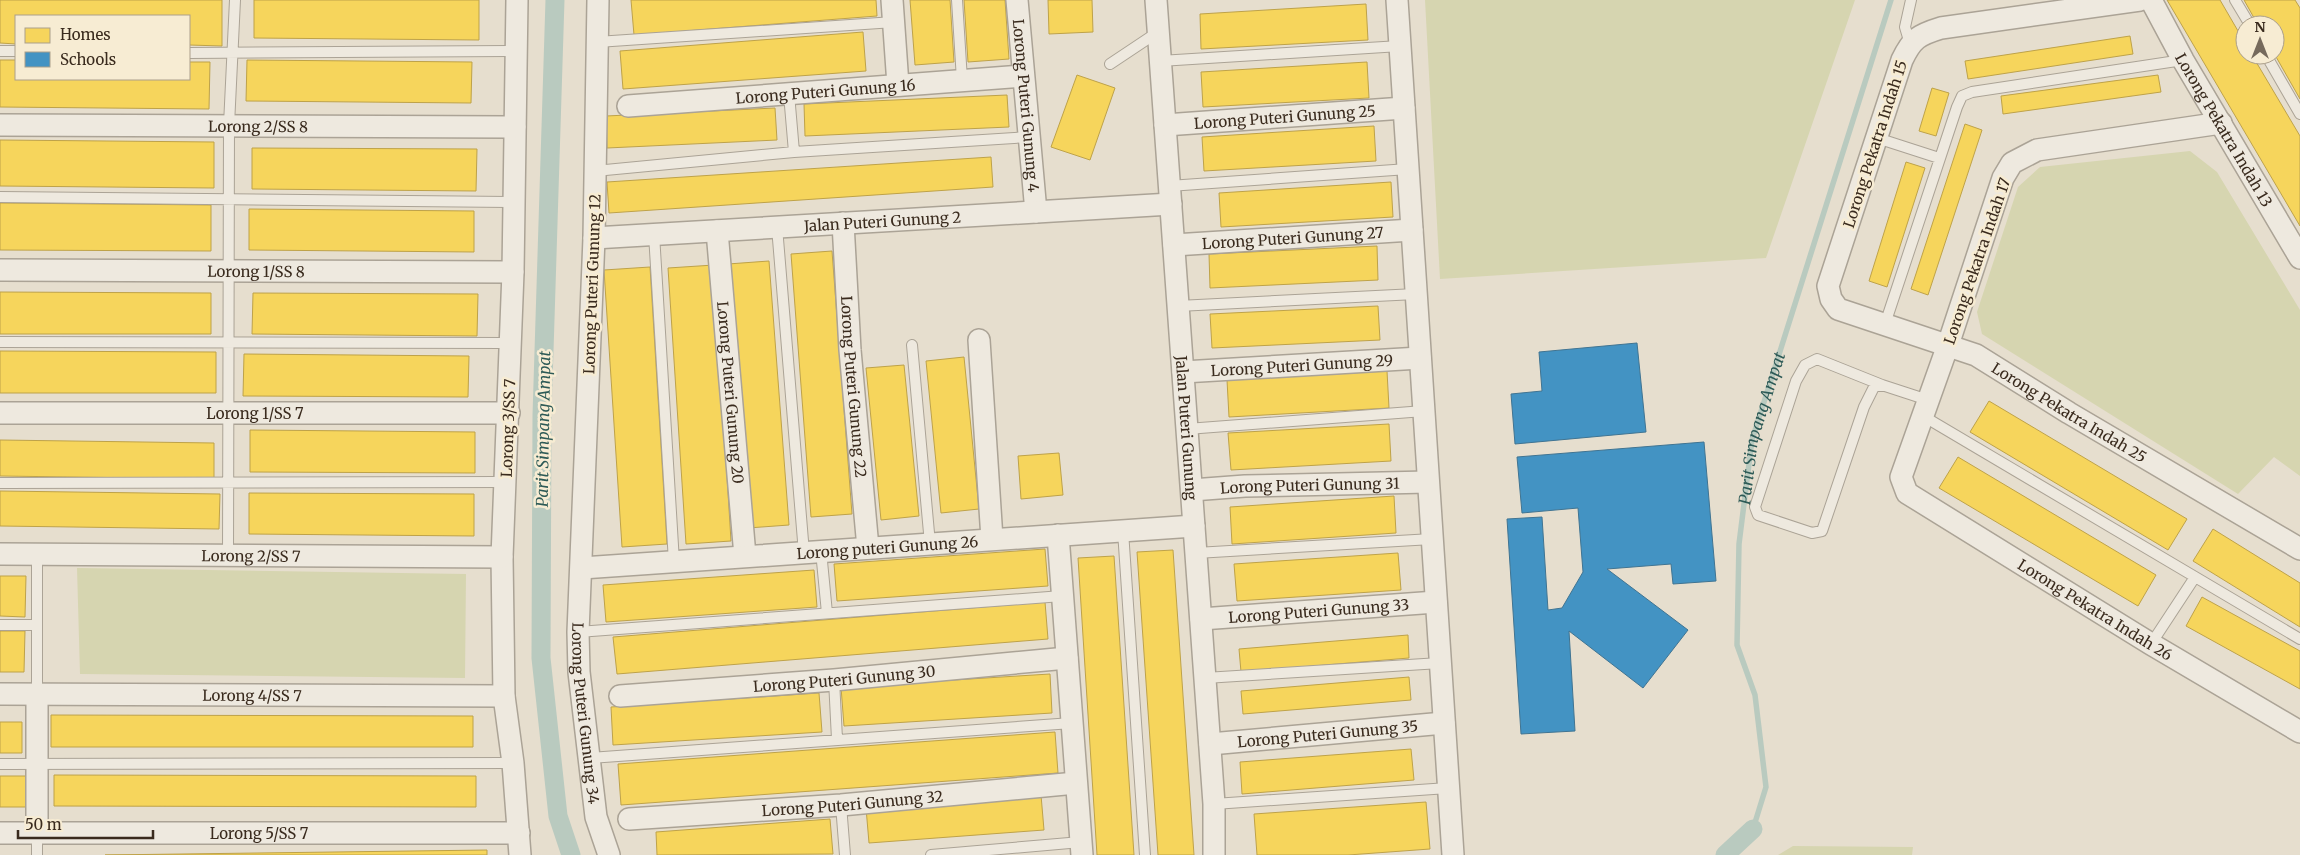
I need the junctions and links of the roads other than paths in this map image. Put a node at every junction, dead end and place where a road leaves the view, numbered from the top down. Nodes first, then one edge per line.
1 (235, 0) edge
2 (517, 0) edge
3 (598, 0) edge
4 (892, 0) edge
5 (957, 0) edge
6 (1017, 0) edge
7 (1156, 0) edge
8 (1397, 0) edge
9 (1911, 0) edge
10 (2140, 0) edge
11 (2151, 0) edge
12 (2235, 0) edge
13 (2244, 15) edge
14 (894, 22) junction
15 (1158, 32) junction
16 (597, 42) junction
17 (1910, 44) junction
18 (1400, 46) junction
19 (0, 51) edge
20 (15, 51) edge
21 (515, 51) junction
22 (190, 53) edge
23 (232, 54) junction
24 (2184, 60) junction
25 (1160, 61) junction
26 (1110, 64) dead end
27 (2272, 65) edge
28 (1023, 76) junction
29 (962, 80) junction
30 (898, 85) junction
31 (789, 94) junction
32 (628, 106) dead end
33 (1404, 108) junction
34 (2300, 114) edge
35 (2221, 123) junction
36 (0, 124) edge
37 (229, 125) junction
38 (1165, 125) junction
39 (514, 127) junction
40 (1029, 137) junction
41 (1877, 138) junction
42 (794, 152) junction
43 (1940, 158) junction
44 (1408, 168) junction
45 (595, 171) junction
46 (1170, 195) junction
47 (0, 197) edge
48 (229, 199) junction
49 (513, 202) junction
50 (1036, 212) junction
51 (843, 223) junction
52 (777, 227) junction
53 (1412, 230) junction
54 (717, 231) junction
55 (654, 234) junction
56 (594, 238) junction
57 (1174, 245) junction
58 (2300, 258) edge
59 (0, 270) edge
60 (229, 271) junction
61 (513, 272) junction
62 (1416, 294) junction
63 (1831, 299) joint
64 (1178, 306) junction
65 (1885, 324) junction
66 (979, 340) dead end
67 (0, 342) edge
68 (228, 343) junction
69 (511, 343) junction
70 (1948, 344) junction
71 (912, 345) dead end
72 (1420, 358) junction
73 (1183, 372) junction
74 (1882, 385) junction
75 (1926, 408) junction
76 (1424, 411) junction
77 (0, 413) edge
78 (228, 413) junction
79 (509, 413) junction
80 (1187, 429) junction
81 (1901, 477) joint
82 (506, 482) junction
83 (1428, 482) junction
84 (0, 483) edge
85 (228, 483) junction
86 (1192, 490) junction
87 (1194, 526) junction
88 (1123, 531) junction
89 (1058, 535) junction
90 (992, 539) junction
91 (1432, 539) junction
92 (2297, 542) edge
93 (930, 544) junction
94 (868, 548) junction
95 (813, 552) junction
96 (1196, 553) junction
97 (0, 554) edge
98 (37, 554) junction
99 (228, 556) junction
100 (745, 556) junction
101 (502, 557) junction
102 (674, 562) junction
103 (582, 568) junction
104 (2195, 576) junction
105 (1062, 596) junction
106 (1436, 602) junction
107 (827, 613) junction
108 (1201, 618) junction
109 (0, 625) edge
110 (37, 625) junction
111 (578, 632) junction
112 (2300, 639) edge
113 (2151, 644) junction
114 (1067, 658) junction
115 (1440, 663) junction
116 (1205, 678) junction
117 (834, 680) junction
118 (0, 694) edge
119 (37, 694) junction
120 (504, 696) junction
121 (620, 696) dead end
122 (1072, 723) junction
123 (1444, 723) junction
124 (2300, 732) edge
125 (837, 739) junction
126 (1210, 744) junction
127 (590, 758) junction
128 (513, 763) junction
129 (0, 764) edge
130 (37, 764) junction
131 (1076, 783) junction
132 (1448, 788) junction
133 (1214, 804) junction
134 (840, 805) junction
135 (629, 819) dead end
136 (519, 832) junction
137 (0, 833) edge
138 (37, 833) junction
139 (1081, 849) edge
140 (37, 855) edge
141 (520, 855) edge
142 (609, 855) edge
143 (845, 855) edge
144 (931, 855) edge
145 (1145, 855) edge
146 (1214, 855) edge
147 (1453, 855) edge

1 - 23 lane
2 - 21 street, Lorong 3/SS 7
3 - 16 street, Lorong Puteri Gunung 12
4 - 14 street
5 - 29 lane
6 - 28 street, Lorong Puteri Gunung 4
7 - 15 street, Jalan Puteri Gunung
8 - 18 street
9 - 17 lane
10 - 17 street, Lorong Pekatra Indah 15
11 - 24 street, Lorong Pekatra Indah 13
12 - 13 lane
14 - 16 lane
14 - 30 street
15 - 25 street, Jalan Puteri Gunung
15 - 26 lane
16 - 45 street, Lorong Puteri Gunung 12
17 - 41 street, Lorong Pekatra Indah 15
18 - 25 lane
18 - 33 street
19 - 20 lane
21 - 23 lane
21 - 39 street, Lorong 3/SS 7
22 - 23 lane
23 - 37 lane
24 - 35 street, Lorong Pekatra Indah 13
24 - 43 lane
25 - 38 street, Jalan Puteri Gunung
27 - 34 lane
28 - 29 street, Lorong Puteri Gunung 16
28 - 40 street, Lorong Puteri Gunung 4
29 - 30 street, Lorong Puteri Gunung 16
30 - 31 street, Lorong Puteri Gunung 16
31 - 32 street, Lorong Puteri Gunung 16
31 - 42 lane
33 - 38 street, Lorong Puteri Gunung 25
33 - 44 street
35 - 58 street, Lorong Pekatra Indah 13
35 - 70 street, Lorong Pekatra Indah 17
36 - 37 street, Lorong 2/SS 8
37 - 39 street, Lorong 2/SS 8
37 - 48 lane
38 - 46 street, Jalan Puteri Gunung
39 - 49 street, Lorong 3/SS 7
40 - 42 lane
40 - 50 street, Lorong Puteri Gunung 4
41 - 43 lane
41 - 63 street, Lorong Pekatra Indah 15
42 - 45 lane
43 - 65 lane
44 - 46 lane
44 - 53 street
45 - 56 street, Lorong Puteri Gunung 12
46 - 50 street, Jalan Puteri Gunung 2
46 - 57 street, Jalan Puteri Gunung
47 - 48 lane
48 - 49 lane
48 - 60 lane
49 - 61 street, Lorong 3/SS 7
50 - 51 street, Jalan Puteri Gunung 2
51 - 52 street, Jalan Puteri Gunung 2
51 - 94 street, Lorong Puteri Gunung 22
52 - 54 street, Jalan Puteri Gunung 2
52 - 95 lane
53 - 57 street, Lorong Puteri Gunung 27
53 - 62 street
54 - 55 street, Jalan Puteri Gunung 2
54 - 100 street, Lorong Puteri Gunung 20
55 - 56 street, Jalan Puteri Gunung 2
55 - 102 lane
56 - 103 street, Lorong Puteri Gunung 12
57 - 64 street, Jalan Puteri Gunung
59 - 60 street, Lorong 1/SS 8
60 - 61 street, Lorong 1/SS 8
60 - 68 lane
61 - 69 street, Lorong 3/SS 7
62 - 64 lane
62 - 72 street
63 - 65 street, Lorong Pekatra Indah 25
64 - 73 street, Jalan Puteri Gunung
65 - 70 street, Lorong Pekatra Indah 25
66 - 90 street
67 - 68 lane
68 - 69 lane
68 - 78 lane
69 - 79 street, Lorong 3/SS 7
70 - 75 street, Lorong Pekatra Indah 17
70 - 92 street, Lorong Pekatra Indah 25
71 - 93 lane
72 - 73 street, Lorong Puteri Gunung 29
72 - 76 street
73 - 80 street, Jalan Puteri Gunung
74 - 74 lane
74 - 75 lane
75 - 81 street, Lorong Pekatra Indah 17
75 - 104 lane
76 - 80 lane
76 - 83 street
77 - 78 street, Lorong 1/SS 7
78 - 79 street, Lorong 1/SS 7
78 - 85 lane
79 - 82 street, Lorong 3/SS 7
80 - 86 street, Jalan Puteri Gunung
81 - 113 street, Lorong Pekatra Indah 26
82 - 85 lane
82 - 101 street, Lorong 3/SS 7
83 - 86 street, Lorong Puteri Gunung 31
83 - 91 street
84 - 85 lane
85 - 99 lane
86 - 87 street, Jalan Puteri Gunung
87 - 88 street, Lorong puteri Gunung 26
87 - 96 street, Jalan Puteri Gunung
88 - 89 street, Lorong puteri Gunung 26
88 - 145 lane
89 - 90 street, Lorong puteri Gunung 26
89 - 105 street
90 - 93 street, Lorong puteri Gunung 26
91 - 96 lane
91 - 106 street
93 - 94 street, Lorong puteri Gunung 26
94 - 95 street, Lorong puteri Gunung 26
95 - 100 street, Lorong puteri Gunung 26
95 - 107 lane
96 - 108 street, Jalan Puteri Gunung
97 - 98 street, Lorong 2/SS 7
98 - 99 street, Lorong 2/SS 7
98 - 110 lane
99 - 101 street, Lorong 2/SS 7
100 - 102 street, Lorong puteri Gunung 26
101 - 120 street, Lorong 3/SS 7
102 - 103 street, Lorong puteri Gunung 26
103 - 111 street, Lorong Puteri Gunung 34
104 - 112 lane
104 - 113 lane
105 - 107 lane
105 - 114 street
106 - 108 street, Lorong Puteri Gunung 33
106 - 115 street
107 - 111 lane
108 - 116 street, Jalan Puteri Gunung
109 - 110 lane
110 - 119 lane
111 - 127 street, Lorong Puteri Gunung 34
113 - 124 street, Lorong Pekatra Indah 26
114 - 117 street, Lorong Puteri Gunung 30
114 - 122 street
115 - 116 lane
115 - 123 street
116 - 126 street, Jalan Puteri Gunung
117 - 121 street, Lorong Puteri Gunung 30
117 - 125 lane
118 - 119 street, Lorong 4/SS 7
119 - 120 street, Lorong 4/SS 7
119 - 130 street
120 - 128 street, Lorong 3/SS 7
122 - 125 lane
122 - 131 street
123 - 126 street, Lorong Puteri Gunung 35
123 - 132 street
125 - 127 lane
126 - 133 street, Jalan Puteri Gunung
127 - 142 street, Lorong Puteri Gunung 34
128 - 130 lane
128 - 136 street, Lorong 3/SS 7
129 - 130 lane
130 - 138 street
131 - 134 street, Lorong Puteri Gunung 32
131 - 139 street
132 - 133 lane
132 - 147 street
133 - 146 street, Jalan Puteri Gunung
134 - 135 street, Lorong Puteri Gunung 32
134 - 143 lane
136 - 138 street, Lorong 5/SS 7
136 - 141 street, Lorong 3/SS 7
137 - 138 street, Lorong 5/SS 7
138 - 140 lane
139 - 144 lane

